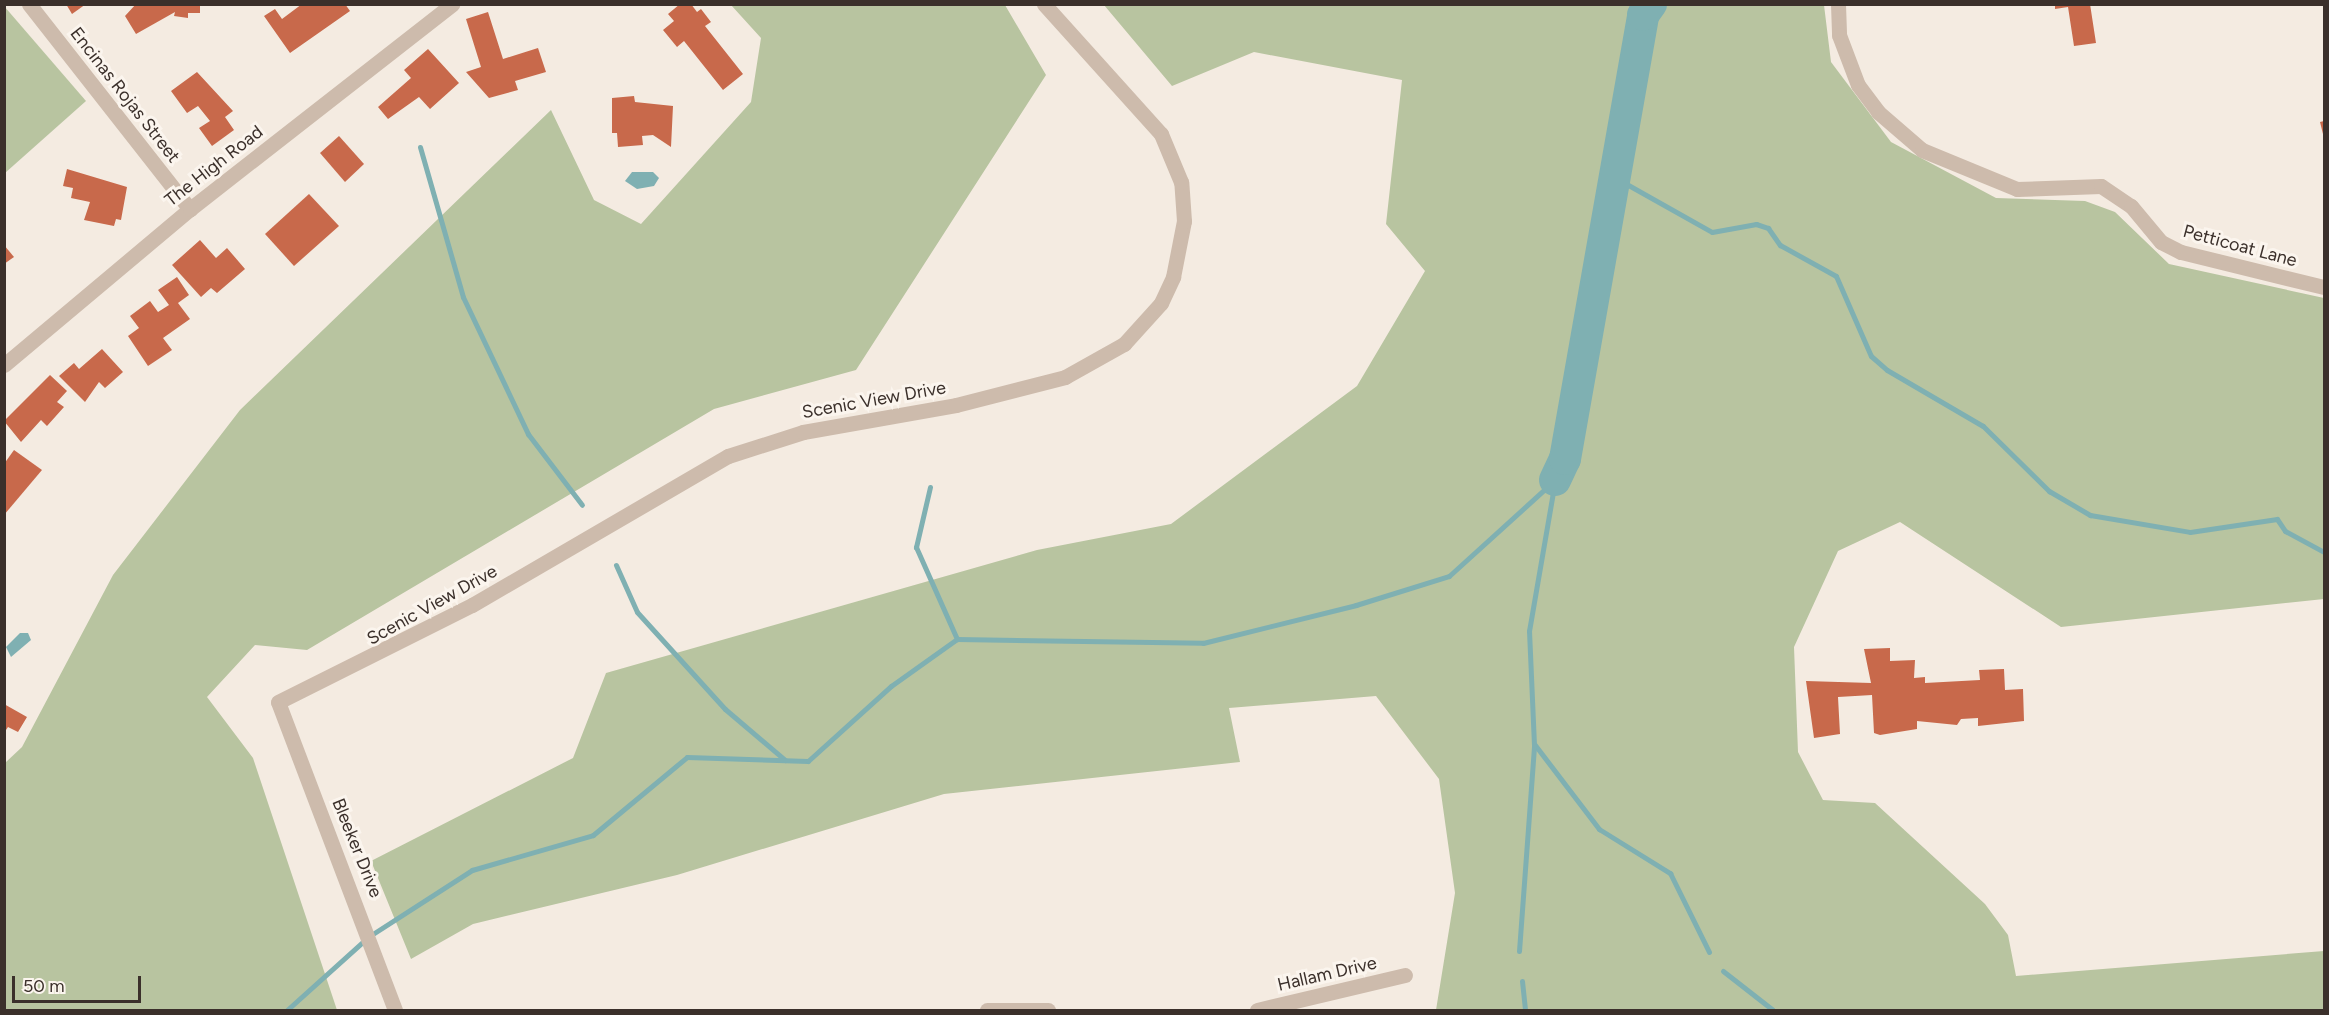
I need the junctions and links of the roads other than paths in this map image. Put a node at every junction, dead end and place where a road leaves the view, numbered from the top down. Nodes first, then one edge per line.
1 (29, 4) edge
2 (452, 4) edge
3 (1044, 4) edge
4 (1838, 4) edge
5 (190, 209) junction
6 (2325, 287) edge
7 (4, 365) edge
8 (278, 702) joint
9 (1405, 975) dead end
10 (995, 1010) edge
11 (395, 1011) edge
12 (1048, 1011) edge
13 (1257, 1011) edge

1 - 5 street, Encinas Rojas Street
2 - 5 street, The High Road
3 - 8 street, Scenic View Drive
4 - 6 street, Petticoat Lane
5 - 7 street, The High Road
8 - 11 street, Bleeker Drive
9 - 13 street, Hallam Drive
10 - 12 street

